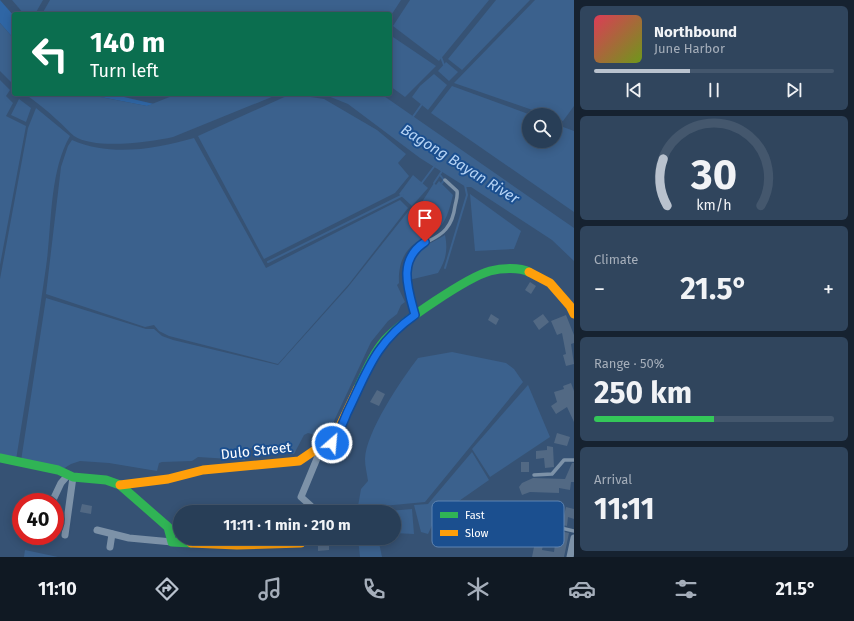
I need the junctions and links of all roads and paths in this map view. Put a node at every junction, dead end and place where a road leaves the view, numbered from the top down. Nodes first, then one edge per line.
1 (446, 180) dead end
2 (574, 314) edge
3 (415, 315) junction
4 (323, 444) junction
5 (0, 458) edge
6 (574, 460) edge
7 (534, 475) dead end
8 (70, 476) junction
9 (120, 484) junction
10 (56, 493) edge
11 (310, 505) edge
12 (564, 529) edge
13 (96, 530) dead end
14 (574, 531) edge
15 (112, 534) junction
16 (65, 535) dead end
17 (574, 538) edge
18 (172, 542) joint
19 (201, 545) edge
20 (242, 545) edge
21 (110, 547) dead end
22 (570, 557) edge

1 - 3 lane
2 - 3 street, Dulo Street
3 - 4 street, Dulo Street
4 - 9 street, Dulo Street
4 - 11 street
5 - 8 street
6 - 7 lane
8 - 9 street
8 - 10 street
8 - 16 street
9 - 18 street
12 - 14 lane
13 - 15 street
15 - 18 street
15 - 21 street
17 - 22 street
19 - 20 street

